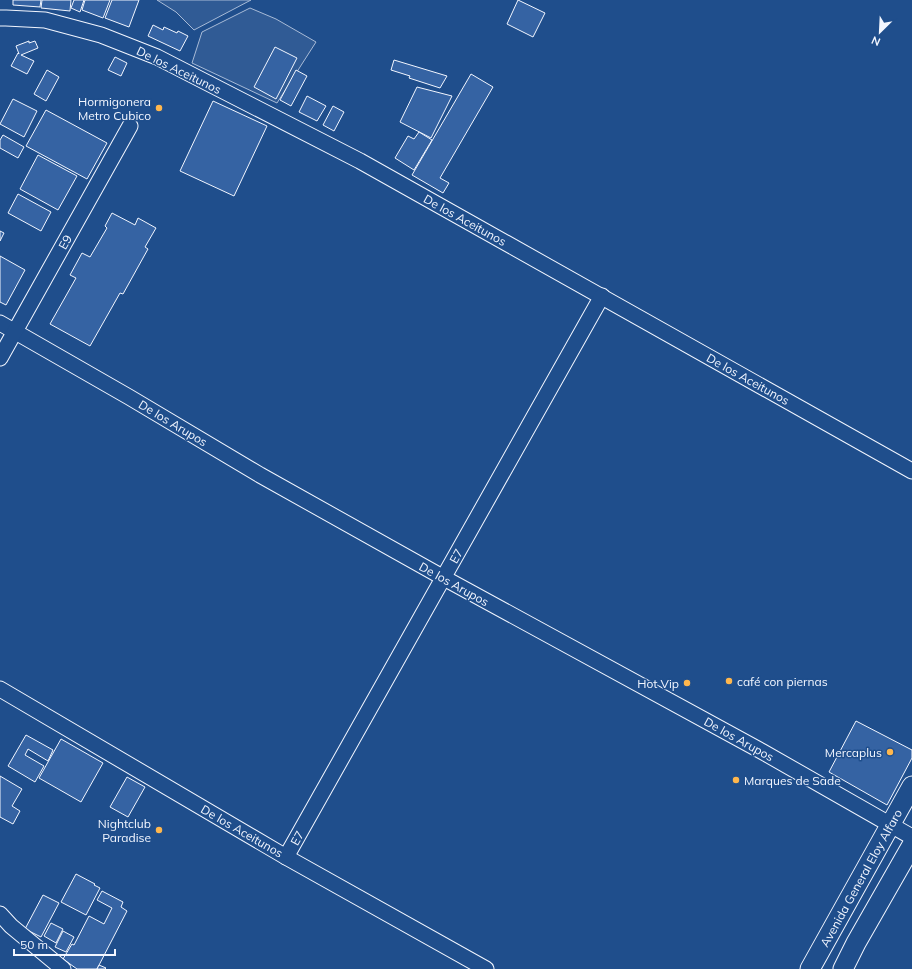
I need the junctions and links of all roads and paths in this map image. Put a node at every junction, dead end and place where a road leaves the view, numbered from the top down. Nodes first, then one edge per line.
1 (0, 18) edge
2 (130, 126) dead end
3 (602, 296) junction
4 (0, 323) edge
5 (15, 332) junction
6 (0, 358) edge
7 (912, 471) edge
8 (444, 578) junction
9 (0, 689) edge
10 (912, 786) edge
11 (890, 825) junction
12 (912, 838) edge
13 (912, 845) edge
14 (286, 857) junction
15 (0, 914) edge
16 (63, 969) edge
17 (486, 969) edge
18 (810, 969) edge
19 (843, 969) edge

1 - 3 street, De los Aceitunos
2 - 5 street, E9
3 - 7 street, De los Aceitunos
3 - 8 street, E7
4 - 5 street, De los Arupos
5 - 6 street, E9
5 - 8 street, De los Arupos
8 - 11 street, De los Arupos
8 - 14 street, E7
9 - 14 street, De los Aceitunos
10 - 11 main road, Avenida General Eloy Alfaro
11 - 12 street, De los Arupos
11 - 18 main road, Avenida General Eloy Alfaro
13 - 19 main road
14 - 17 street, De los Aceitunos
15 - 16 street

